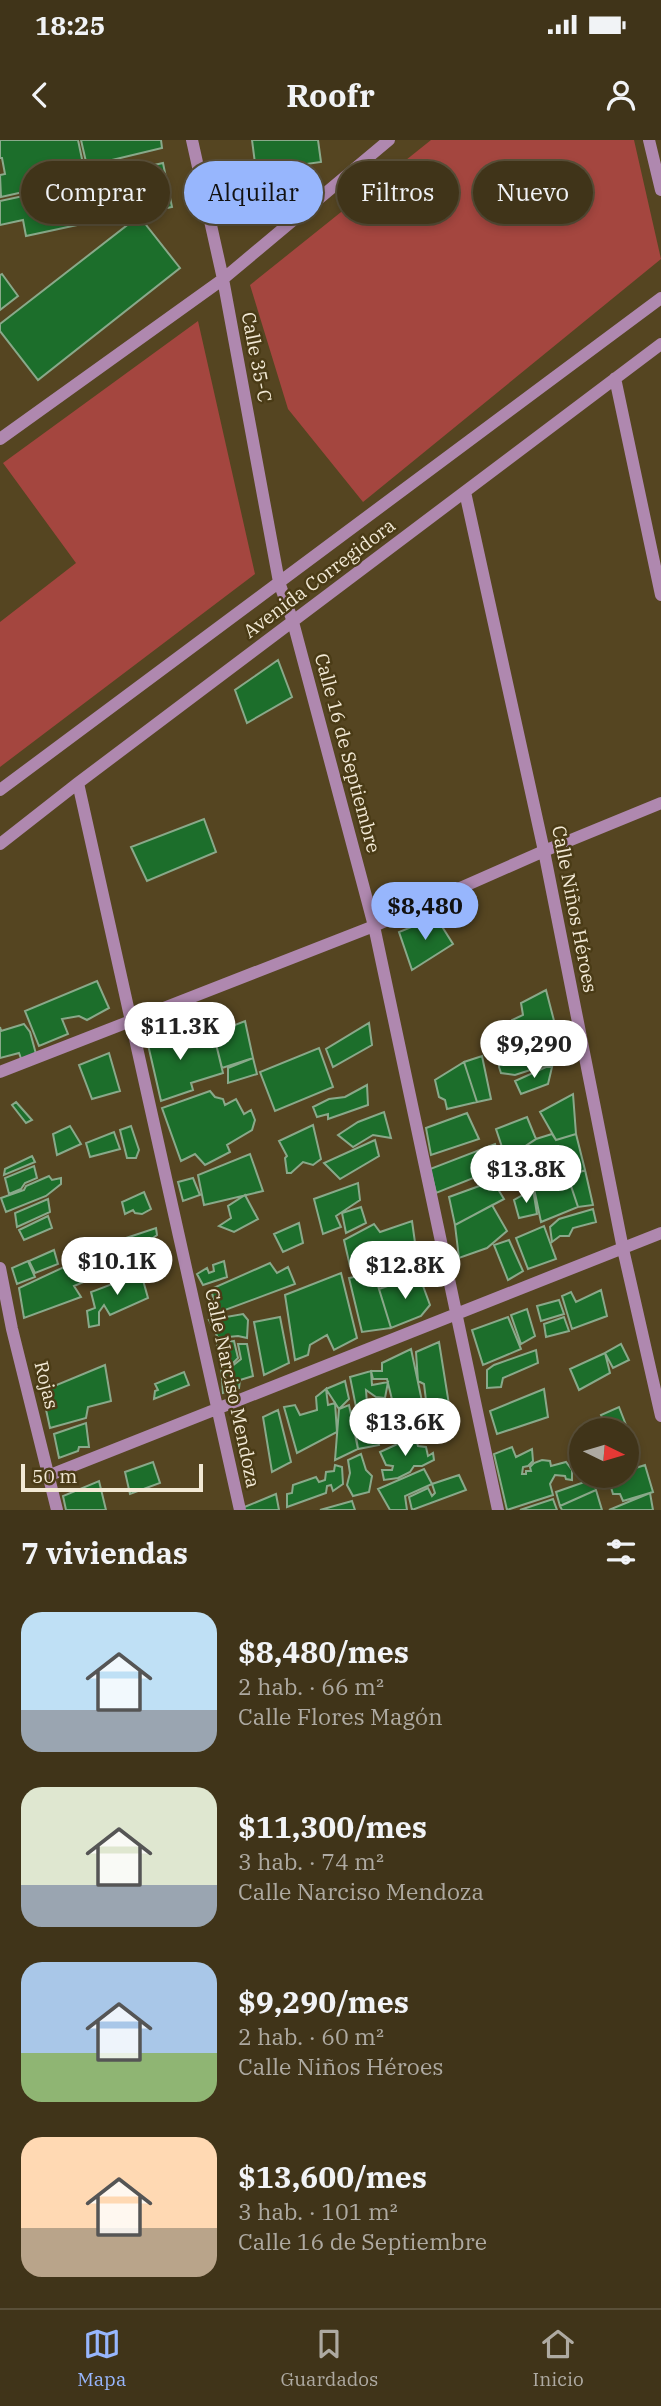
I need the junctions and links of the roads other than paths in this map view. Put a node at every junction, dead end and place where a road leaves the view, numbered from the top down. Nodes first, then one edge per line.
1 (192, 140) edge
2 (389, 140) edge
3 (649, 140) edge
4 (661, 190) edge
5 (223, 279) junction
6 (661, 298) edge
7 (661, 344) edge
8 (615, 378) junction
9 (0, 439) edge
10 (465, 492) junction
11 (279, 582) junction
12 (661, 595) edge
13 (293, 622) junction
14 (78, 783) junction
15 (0, 790) edge
16 (661, 803) edge
17 (0, 844) edge
18 (544, 850) junction
19 (374, 926) junction
20 (131, 1022) junction
21 (0, 1072) edge
22 (661, 1233) edge
23 (623, 1249) junction
24 (0, 1268) edge
25 (455, 1316) junction
26 (219, 1410) junction
27 (661, 1416) edge
28 (50, 1475) junction
29 (57, 1510) edge
30 (240, 1510) edge
31 (498, 1510) edge

1 - 5 street, Calle 35-C
2 - 5 street
3 - 4 street
5 - 9 street
5 - 11 street, Calle 35-C
6 - 11 street, Avenida Corregidora
7 - 8 street, Avenida Corregidora
8 - 10 street, Avenida Corregidora
8 - 12 street
10 - 13 street, Avenida Corregidora
10 - 18 street, Calle Niños Héroes
11 - 13 street, Calle 16 de Septiembre
11 - 15 street, Avenida Corregidora
13 - 14 street, Avenida Corregidora
13 - 19 street, Calle 16 de Septiembre
14 - 17 street, Avenida Corregidora
14 - 20 street, Calle Narciso Mendoza
16 - 18 street
18 - 19 street
18 - 23 street, Calle Niños Héroes
19 - 20 street
19 - 25 street, Calle 16 de Septiembre
20 - 21 street
20 - 26 street, Calle Narciso Mendoza
22 - 23 street
23 - 25 street
23 - 27 street, Calle Niños Héroes
24 - 28 street, Rojas
25 - 26 street
25 - 31 street, Calle 16 de Septiembre
26 - 28 street
26 - 30 street, Calle Narciso Mendoza
28 - 29 street, Rojas

